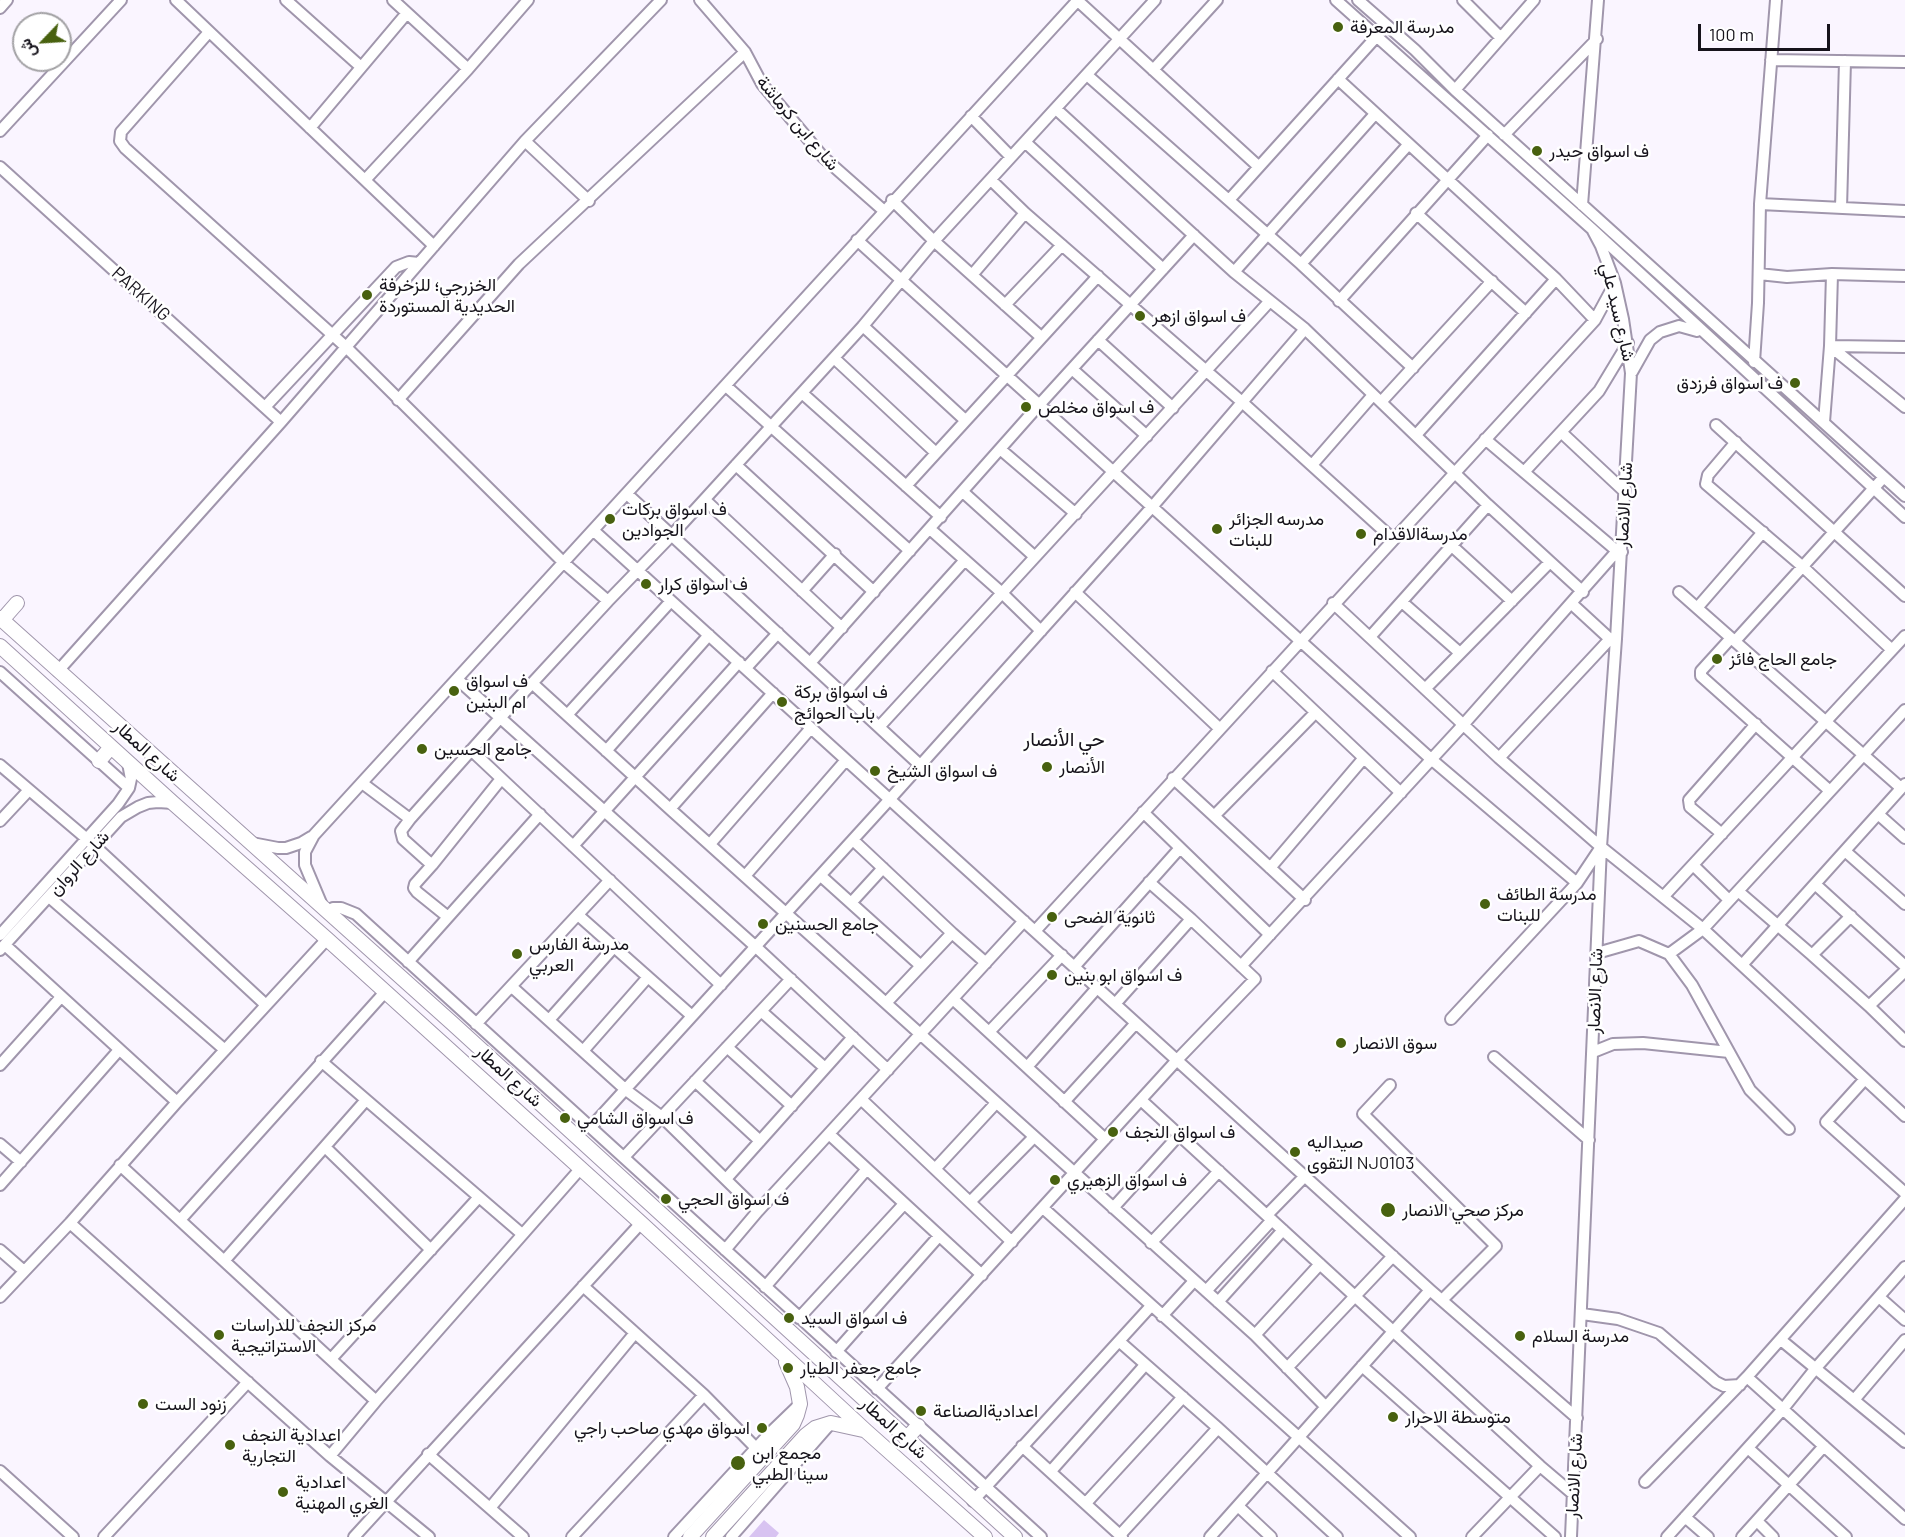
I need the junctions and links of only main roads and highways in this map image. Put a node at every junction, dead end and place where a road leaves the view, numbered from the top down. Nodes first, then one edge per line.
1 (17, 603) dead end
2 (1, 619) edge
3 (0, 646) edge
4 (111, 747) junction
5 (99, 761) road end
6 (425, 1000) junction
7 (412, 1016) junction
8 (452, 1023) junction
9 (440, 1040) junction
10 (782, 1354) junction
11 (918, 1426) road end
12 (866, 1431) junction
13 (906, 1439) junction
14 (758, 1454) junction
15 (774, 1470) junction
16 (744, 1477) junction
17 (759, 1487) junction
18 (690, 1537) edge
19 (713, 1537) edge
20 (985, 1537) edge
21 (1015, 1537) edge

1 - 2 main road
2 - 6 main road, شارع المطار
3 - 4 main road, شارع المطار
4 - 5 main road
4 - 7 main road, شارع المطار
6 - 7 main road
6 - 8 main road, شارع المطار
7 - 9 main road, شارع المطار
8 - 9 main road
8 - 13 main road, شارع المطار
9 - 10 main road, شارع المطار
10 - 12 main road, شارع المطار
10 - 14 main road
11 - 13 main road
12 - 15 main road
12 - 20 main road, شارع المطار
13 - 21 main road, شارع المطار
14 - 15 main road
14 - 16 main road
15 - 17 main road
16 - 17 main road
16 - 18 main road
17 - 19 main road

